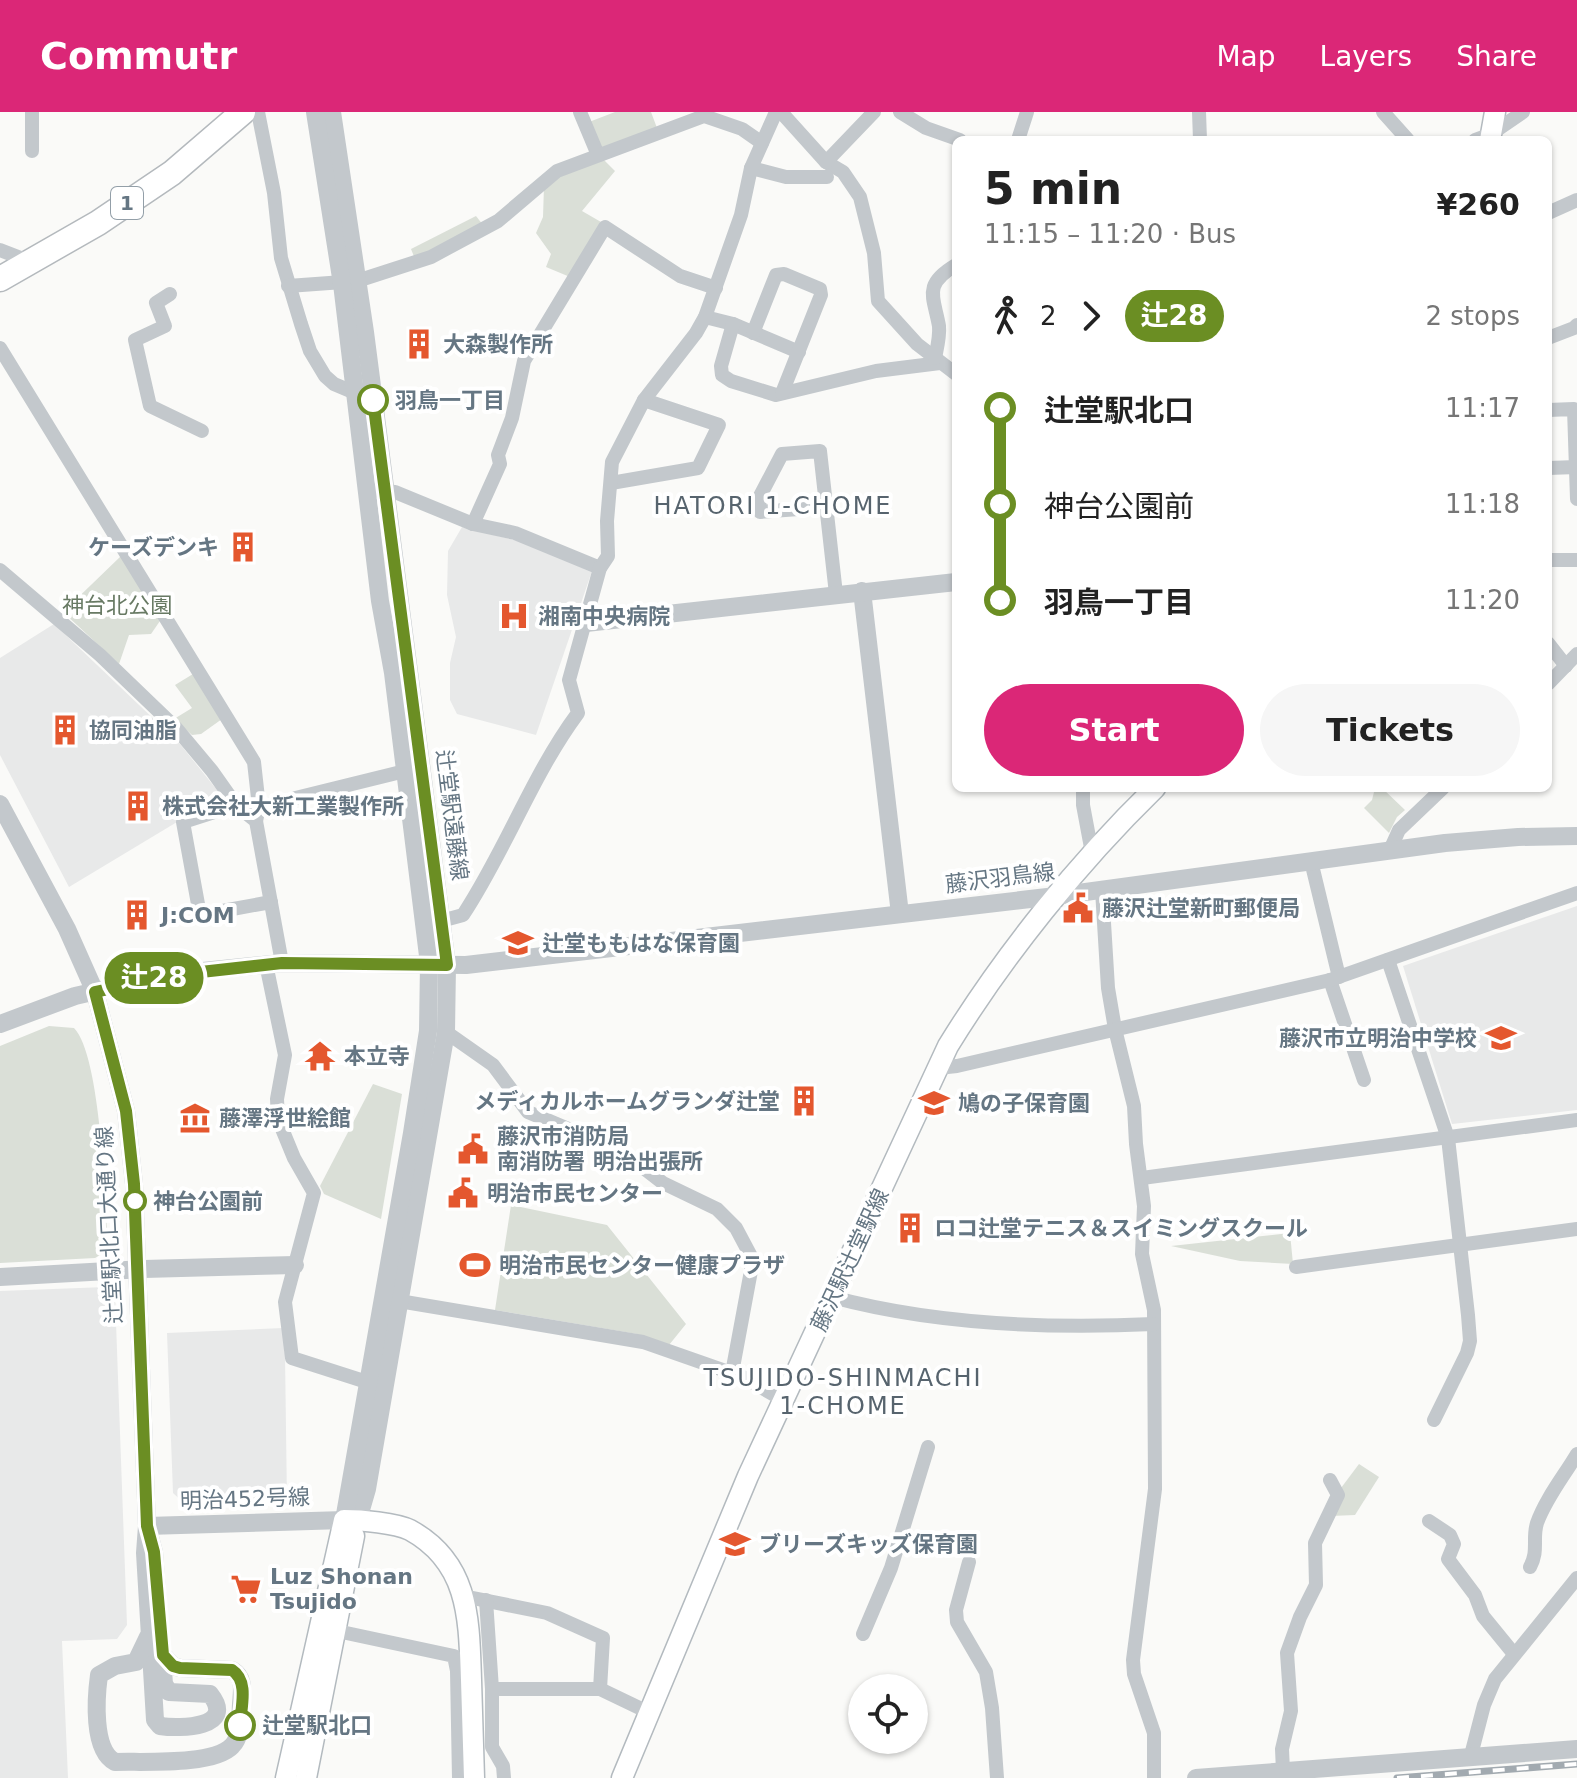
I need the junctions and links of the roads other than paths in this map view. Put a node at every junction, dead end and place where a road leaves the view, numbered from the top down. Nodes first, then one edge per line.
1 (32, 112) edge
2 (258, 112) edge
3 (315, 112) edge
4 (332, 112) edge
5 (580, 112) edge
6 (779, 112) edge
7 (874, 112) edge
8 (900, 112) edge
9 (1027, 112) edge
10 (1199, 112) edge
11 (1383, 112) edge
12 (1495, 112) edge
13 (1523, 112) edge
14 (233, 115) edge
15 (1019, 136) edge
16 (1200, 136) edge
17 (1404, 136) edge
18 (1486, 136) edge
19 (1488, 136) edge
20 (952, 137) edge
21 (762, 143) junction
22 (32, 151) dead end
23 (598, 155) junction
24 (751, 168) junction
25 (827, 169) junction
26 (1577, 200) edge
27 (1552, 211) edge
28 (0, 250) edge
29 (31, 262) junction
30 (952, 270) edge
31 (0, 279) edge
32 (350, 282) junction
33 (288, 286) junction
34 (716, 288) junction
35 (170, 294) dead end
36 (705, 317) junction
37 (733, 324) junction
38 (939, 325) junction
39 (952, 325) edge
40 (1577, 325) edge
41 (753, 333) junction
42 (1552, 336) edge
43 (0, 348) edge
44 (799, 352) junction
45 (938, 361) junction
46 (952, 371) edge
47 (353, 392) junction
48 (782, 393) junction
49 (644, 400) junction
50 (1552, 410) edge
51 (202, 431) dead end
52 (1577, 467) edge
53 (1552, 468) edge
54 (611, 483) junction
55 (376, 491) junction
56 (1577, 499) edge
57 (826, 507) junction
58 (473, 524) junction
59 (1552, 560) edge
60 (1577, 560) edge
61 (600, 568) junction
62 (0, 570) edge
63 (952, 582) edge
64 (862, 591) junction
65 (836, 594) junction
66 (586, 623) junction
67 (1552, 648) edge
68 (1577, 654) edge
69 (1566, 666) junction
70 (1552, 680) edge
71 (405, 771) junction
72 (1083, 792) edge
73 (1151, 792) edge
74 (1439, 792) edge
75 (0, 804) edge
76 (236, 805) junction
77 (257, 814) junction
78 (1577, 836) edge
79 (1390, 850) junction
80 (1092, 853) junction
81 (1311, 861) junction
82 (1102, 890) junction
83 (1577, 893) edge
84 (1056, 896) junction
85 (271, 902) junction
86 (900, 914) junction
87 (441, 921) junction
88 (1388, 960) junction
89 (274, 964) junction
90 (438, 964) junction
91 (1334, 978) junction
92 (95, 992) junction
93 (0, 1024) edge
94 (1115, 1029) junction
95 (446, 1032) junction
96 (938, 1068) junction
97 (1364, 1080) dead end
98 (1577, 1120) edge
99 (1448, 1138) junction
100 (1142, 1178) junction
101 (1577, 1229) edge
102 (1460, 1245) junction
103 (295, 1265) junction
104 (1296, 1267) dead end
105 (137, 1269) junction
106 (0, 1277) edge
107 (832, 1297) junction
108 (399, 1301) junction
109 (1154, 1324) junction
110 (732, 1373) junction
111 (370, 1383) junction
112 (785, 1401) junction
113 (1434, 1420) dead end
114 (928, 1447) dead end
115 (1577, 1454) edge
116 (1330, 1480) dead end
117 (351, 1520) junction
118 (1429, 1521) dead end
119 (147, 1526) junction
120 (969, 1562) dead end
121 (1530, 1567) dead end
122 (1577, 1578) edge
123 (463, 1596) junction
124 (486, 1600) junction
125 (337, 1631) junction
126 (863, 1634) dead end
127 (149, 1635) junction
128 (1514, 1654) junction
129 (163, 1655) junction
130 (492, 1689) junction
131 (600, 1689) junction
132 (650, 1713) junction
133 (1577, 1749) edge
134 (1470, 1759) junction
135 (1283, 1771) junction
136 (286, 1778) edge
137 (306, 1778) edge
138 (459, 1778) edge
139 (474, 1778) edge
140 (504, 1778) edge
141 (622, 1778) edge
142 (997, 1778) edge
143 (1154, 1778) edge
144 (1196, 1778) edge

1 - 22 street
2 - 33 street
3 - 32 street, 辻堂駅遠藤線
4 - 32 street, 辻堂駅遠藤線
5 - 23 street
6 - 21 street
6 - 25 street
7 - 25 street
8 - 20 street
9 - 15 street
10 - 16 street
11 - 17 street
12 - 18 main road
13 - 19 street
14 - 29 highway, 1
21 - 23 street
21 - 24 street
23 - 32 street
24 - 25 street
24 - 34 street
25 - 45 street
26 - 27 street
28 - 29 street
29 - 31 highway, 1
30 - 38 street
32 - 33 street
32 - 47 street, 辻堂駅遠藤線
32 - 55 street, 辻堂駅遠藤線
33 - 47 street
34 - 36 street
34 - 58 street
35 - 51 street
36 - 37 street
36 - 49 street
37 - 41 street
37 - 48 street
38 - 39 street
38 - 45 street
40 - 42 street
41 - 44 street
41 - 44 street
43 - 77 street
44 - 48 street
45 - 46 street
45 - 48 street
47 - 55 street, 辻堂駅遠藤線
49 - 54 street
49 - 54 street
50 - 52 street
52 - 53 street
52 - 56 street
54 - 61 street
55 - 58 street
55 - 71 street, 辻堂駅遠藤線
55 - 87 street, 辻堂駅遠藤線
57 - 57 street
57 - 65 street
58 - 61 street
59 - 60 street
61 - 66 street
62 - 76 street
63 - 64 street
64 - 65 street
64 - 86 street
65 - 66 street
66 - 87 street
67 - 69 street
68 - 69 street
69 - 70 street
71 - 77 street
71 - 90 street, 辻堂駅遠藤線
72 - 80 street
73 - 80 main road, 藤沢駅辻堂駅線
74 - 79 street
75 - 92 street, 辻堂駅北口大通り線
76 - 77 street
76 - 85 street
77 - 85 street
78 - 79 street, 藤沢羽鳥線
79 - 81 street, 藤沢羽鳥線
80 - 84 main road, 藤沢駅辻堂駅線
81 - 82 street, 藤沢羽鳥線
81 - 91 street
82 - 84 street, 藤沢羽鳥線
82 - 94 street
83 - 88 street
84 - 86 street, 藤沢羽鳥線
84 - 96 main road, 藤沢駅辻堂駅線
85 - 89 street
86 - 90 street, 藤沢羽鳥線
87 - 90 street, 辻堂駅遠藤線
88 - 91 street
88 - 99 street
89 - 90 street, 藤沢羽鳥線
89 - 92 street, 藤沢羽鳥線
89 - 103 street
90 - 95 street, 辻堂駅遠藤線
90 - 111 street, 辻堂駅遠藤線
91 - 94 street
91 - 97 street
92 - 93 street, 藤沢羽鳥線
92 - 105 street, 辻堂駅北口大通り線
94 - 96 street
94 - 100 street
95 - 108 street, 辻堂駅遠藤線
95 - 110 street
96 - 107 main road, 藤沢駅辻堂駅線
98 - 99 street
99 - 100 street
99 - 102 street
100 - 109 street
101 - 102 street
102 - 104 street
102 - 113 street
103 - 105 street
103 - 111 street
105 - 106 street
105 - 119 street, 辻堂駅北口大通り線
107 - 109 street
107 - 112 main road, 藤沢駅辻堂駅線
108 - 110 street
108 - 117 street, 辻堂駅遠藤線
109 - 143 street
110 - 112 street
111 - 117 street, 辻堂駅遠藤線
112 - 132 main road, 藤沢駅辻堂駅線
114 - 126 street
115 - 121 street
116 - 135 street
117 - 119 street, 明治452号線
117 - 123 main road
117 - 125 main road
117 - 136 main road
118 - 128 street
119 - 127 street
119 - 129 street
120 - 142 street
122 - 128 street
123 - 124 street
123 - 139 main road
124 - 130 street
124 - 131 street
125 - 137 main road
125 - 138 street
127 - 129 street
127 - 129 street
128 - 134 street
130 - 131 street
130 - 140 street
131 - 132 street
132 - 141 main road, 藤沢駅辻堂駅線
133 - 134 street
134 - 135 street
135 - 144 street

